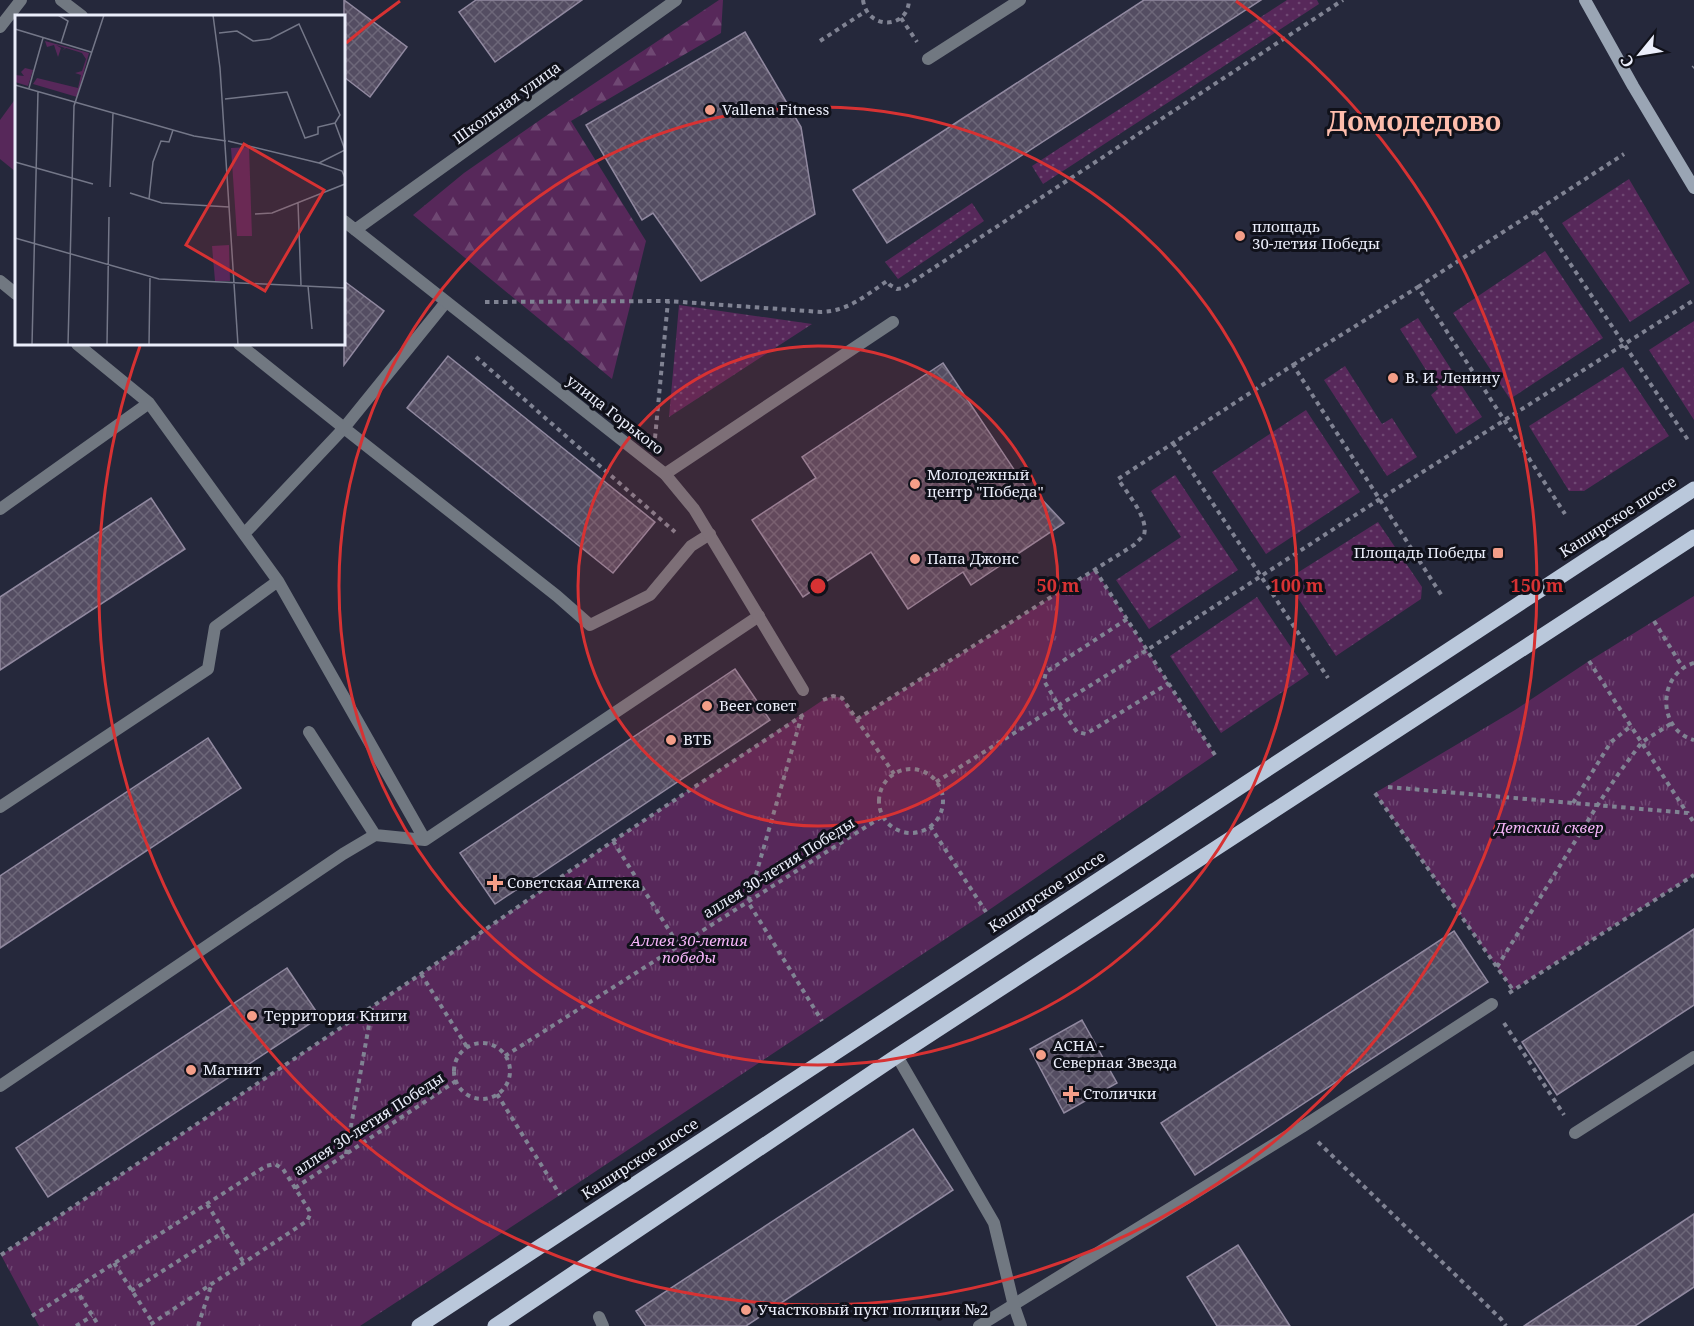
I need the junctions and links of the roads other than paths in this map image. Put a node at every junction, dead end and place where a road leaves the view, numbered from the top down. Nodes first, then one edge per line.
1 (21, 0) edge
2 (61, 0) edge
3 (676, 0) edge
4 (1020, 0) edge
5 (1585, 0) edge
6 (81, 15) edge
7 (0, 27) edge
8 (928, 59) dead end
9 (1694, 188) edge
10 (345, 222) edge
11 (355, 230) junction
12 (0, 281) edge
13 (15, 293) edge
14 (446, 302) junction
15 (893, 322) dead end
16 (78, 345) edge
17 (240, 345) edge
18 (149, 403) junction
19 (344, 428) junction
20 (665, 474) junction
21 (1694, 489) edge
22 (0, 509) edge
23 (244, 534) junction
24 (710, 534) junction
25 (1694, 537) edge
26 (278, 580) junction
27 (759, 616) junction
28 (803, 690) road end
29 (309, 732) dead end
30 (0, 807) edge
31 (375, 836) junction
32 (425, 840) junction
33 (1492, 1004) road end
34 (897, 1056) junction
35 (1694, 1057) edge
36 (0, 1086) edge
37 (1575, 1133) road end
38 (1014, 1306) junction
39 (419, 1326) edge
40 (495, 1326) edge
41 (979, 1326) edge
42 (1022, 1326) edge

1 - 7 street
2 - 6 street
3 - 11 street, Школьная улица
4 - 8 street
5 - 9 street
10 - 11 street, улица Горького
11 - 14 street, улица Горького
12 - 13 street
14 - 19 street
14 - 20 street, улица Горького
15 - 20 street
16 - 18 street
17 - 19 street
18 - 22 street
18 - 23 street
19 - 23 street
19 - 24 street
20 - 24 street, улица Горького
21 - 39 main road, Каширское шоссе
23 - 26 street
24 - 27 street, улица Горького
25 - 34 main road
26 - 30 street
26 - 32 street
27 - 28 street, улица Горького
27 - 32 street
29 - 31 street
31 - 32 street
31 - 36 street
33 - 38 street
34 - 38 street
34 - 40 main road
35 - 37 street
38 - 41 street
38 - 42 street

